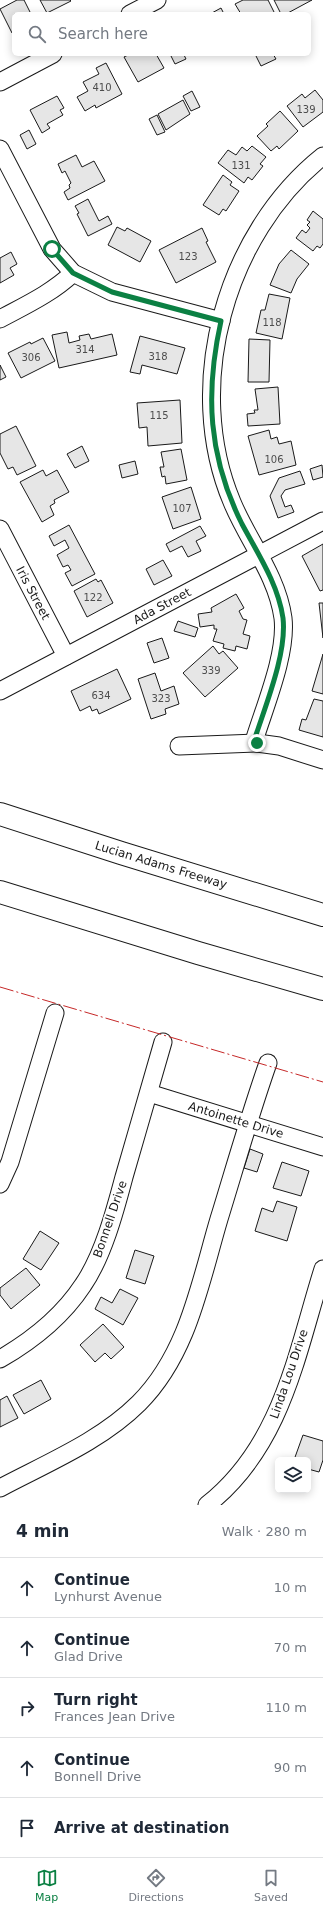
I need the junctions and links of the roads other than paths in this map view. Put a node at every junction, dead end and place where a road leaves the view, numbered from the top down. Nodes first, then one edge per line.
1 (157, 0) edge
2 (134, 12) edge
3 (49, 56) edge
4 (0, 82) edge
5 (0, 149) edge
6 (323, 156) edge
7 (73, 273) junction
8 (0, 319) edge
9 (221, 321) junction
10 (323, 521) edge
11 (0, 529) edge
12 (259, 554) junction
13 (7, 558) edge
14 (66, 656) junction
15 (0, 691) edge
16 (257, 743) junction
17 (179, 746) dead end
18 (323, 760) edge
19 (0, 814) edge
20 (0, 892) edge
21 (319, 912) edge
22 (254, 968) junction
23 (323, 989) edge
24 (323, 999) edge
25 (55, 1013) dead end
26 (162, 1042) dead end
27 (268, 1063) dead end
28 (149, 1093) junction
29 (247, 1124) junction
30 (323, 1147) edge
31 (0, 1184) edge
32 (323, 1269) edge
33 (0, 1359) edge
34 (0, 1488) edge
35 (207, 1505) edge

1 - 2 street
3 - 4 street
5 - 7 street
6 - 9 street
7 - 8 street
7 - 9 street
9 - 12 street
10 - 12 street, Ada Street
11 - 13 street, Iris Street
12 - 14 street, Ada Street
12 - 16 street
13 - 14 street, Iris Street
14 - 15 street, Ada Street
16 - 17 street
16 - 18 street
19 - 21 highway, Lucian Adams Freeway
20 - 22 highway
22 - 23 highway
22 - 24 highway
25 - 31 street
26 - 28 street, Bonnell Drive
27 - 29 street
28 - 29 street, Antoinette Drive
28 - 33 street, Bonnell Drive
29 - 30 street, Antoinette Drive
29 - 34 street
32 - 35 street, Linda Lou Drive

